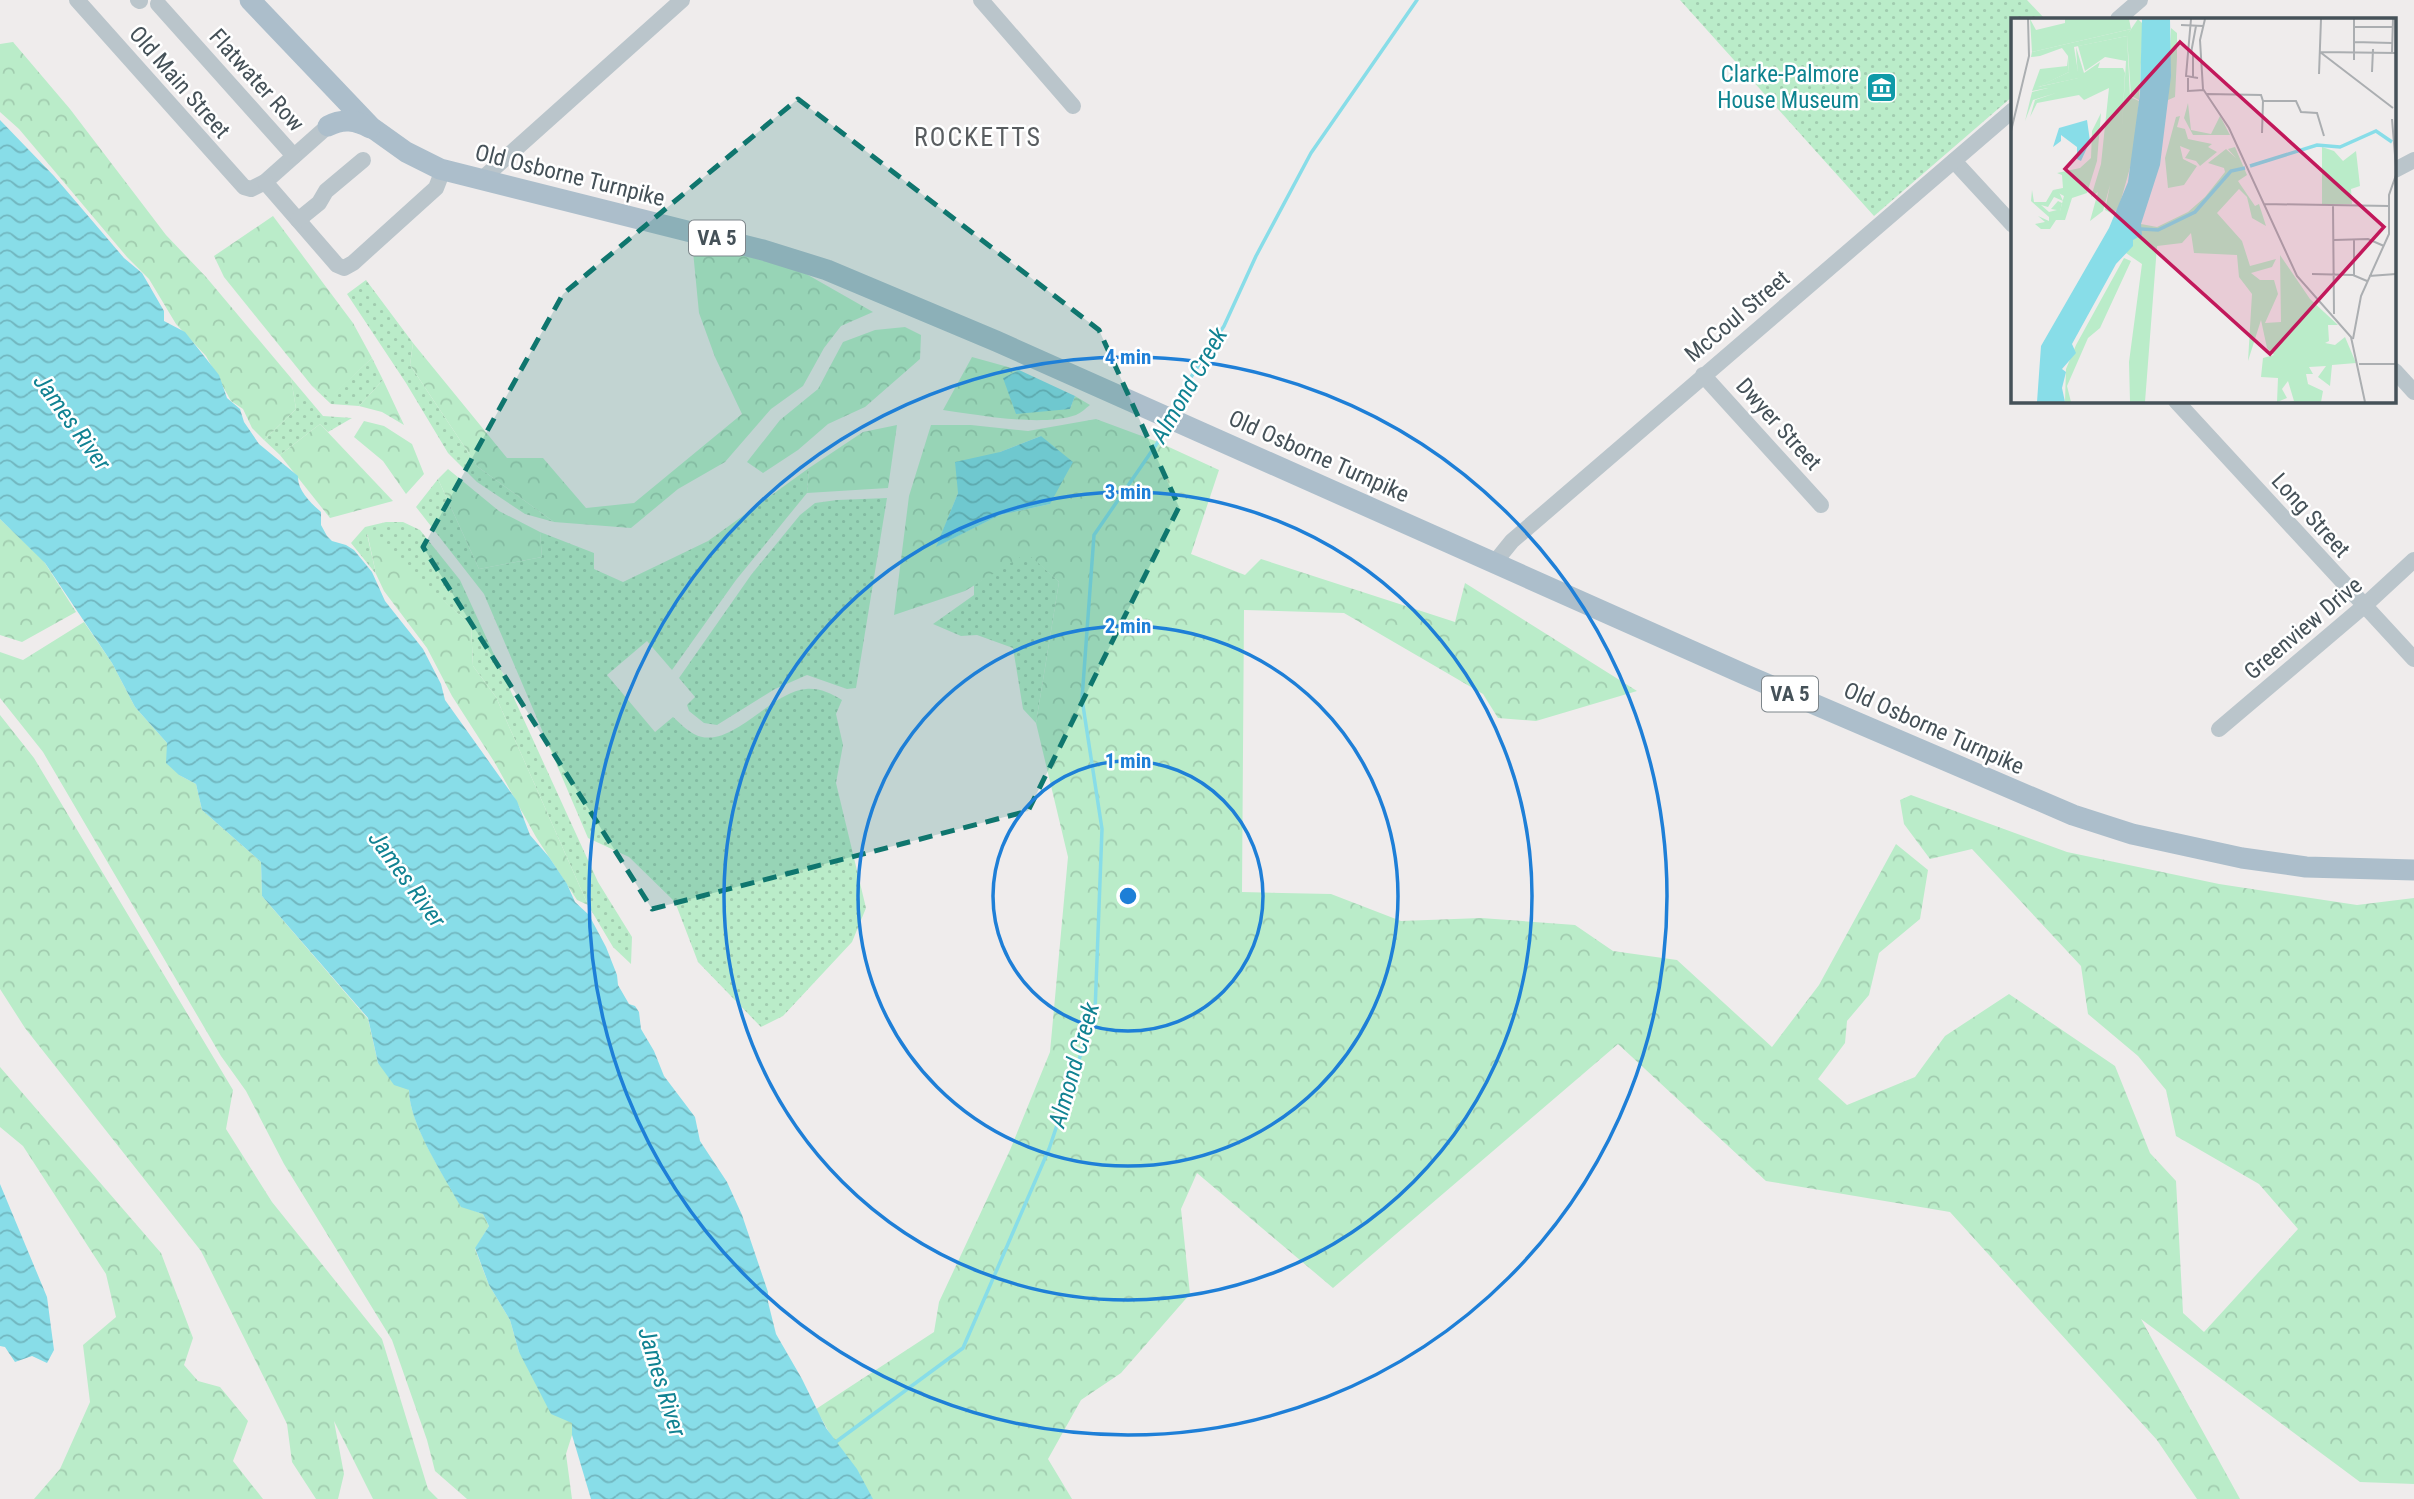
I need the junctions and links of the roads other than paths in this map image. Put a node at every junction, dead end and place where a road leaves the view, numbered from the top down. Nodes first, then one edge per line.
1 (77, 0) edge
2 (250, 0) edge
3 (682, 0) edge
4 (981, 0) edge
5 (2140, 0) edge
6 (158, 4) dead end
7 (2119, 18) edge
8 (331, 87) junction
9 (1073, 106) dead end
10 (2011, 112) edge
11 (328, 125) junction
12 (375, 131) junction
13 (294, 156) junction
14 (363, 160) dead end
15 (2414, 160) edge
16 (1954, 161) junction
17 (2396, 169) edge
18 (443, 170) junction
19 (481, 180) junction
20 (258, 186) junction
21 (298, 220) junction
22 (2011, 223) edge
23 (2396, 372) edge
24 (1703, 375) junction
25 (2414, 392) edge
26 (2177, 402) edge
27 (1821, 505) dead end
28 (2414, 560) edge
29 (1495, 562) junction
30 (2364, 606) junction
31 (2414, 659) edge
32 (2219, 729) dead end
33 (2414, 870) edge

1 - 20 street, Old Main Street
2 - 8 main road, Old Osborne Turnpike / VA 5
3 - 19 street
4 - 9 street
5 - 7 street
6 - 13 street, Flatwater Row
8 - 11 main road
8 - 12 main road, Old Osborne Turnpike / VA 5
10 - 16 street, McCoul Street
11 - 12 main road
11 - 13 street
12 - 18 main road, Old Osborne Turnpike / VA 5
13 - 20 street
14 - 21 street
15 - 17 street
16 - 22 street
16 - 24 street, McCoul Street
18 - 19 main road, Old Osborne Turnpike / VA 5
18 - 21 street, Old Main Street
19 - 29 main road, Old Osborne Turnpike / VA 5
20 - 21 street, Old Main Street
23 - 25 street
24 - 27 street, Dwyer Street
24 - 29 street, McCoul Street
26 - 30 street, Long Street
28 - 30 street, Greenview Drive
29 - 33 main road, Old Osborne Turnpike / VA 5
30 - 31 street, Long Street
30 - 32 street, Greenview Drive

